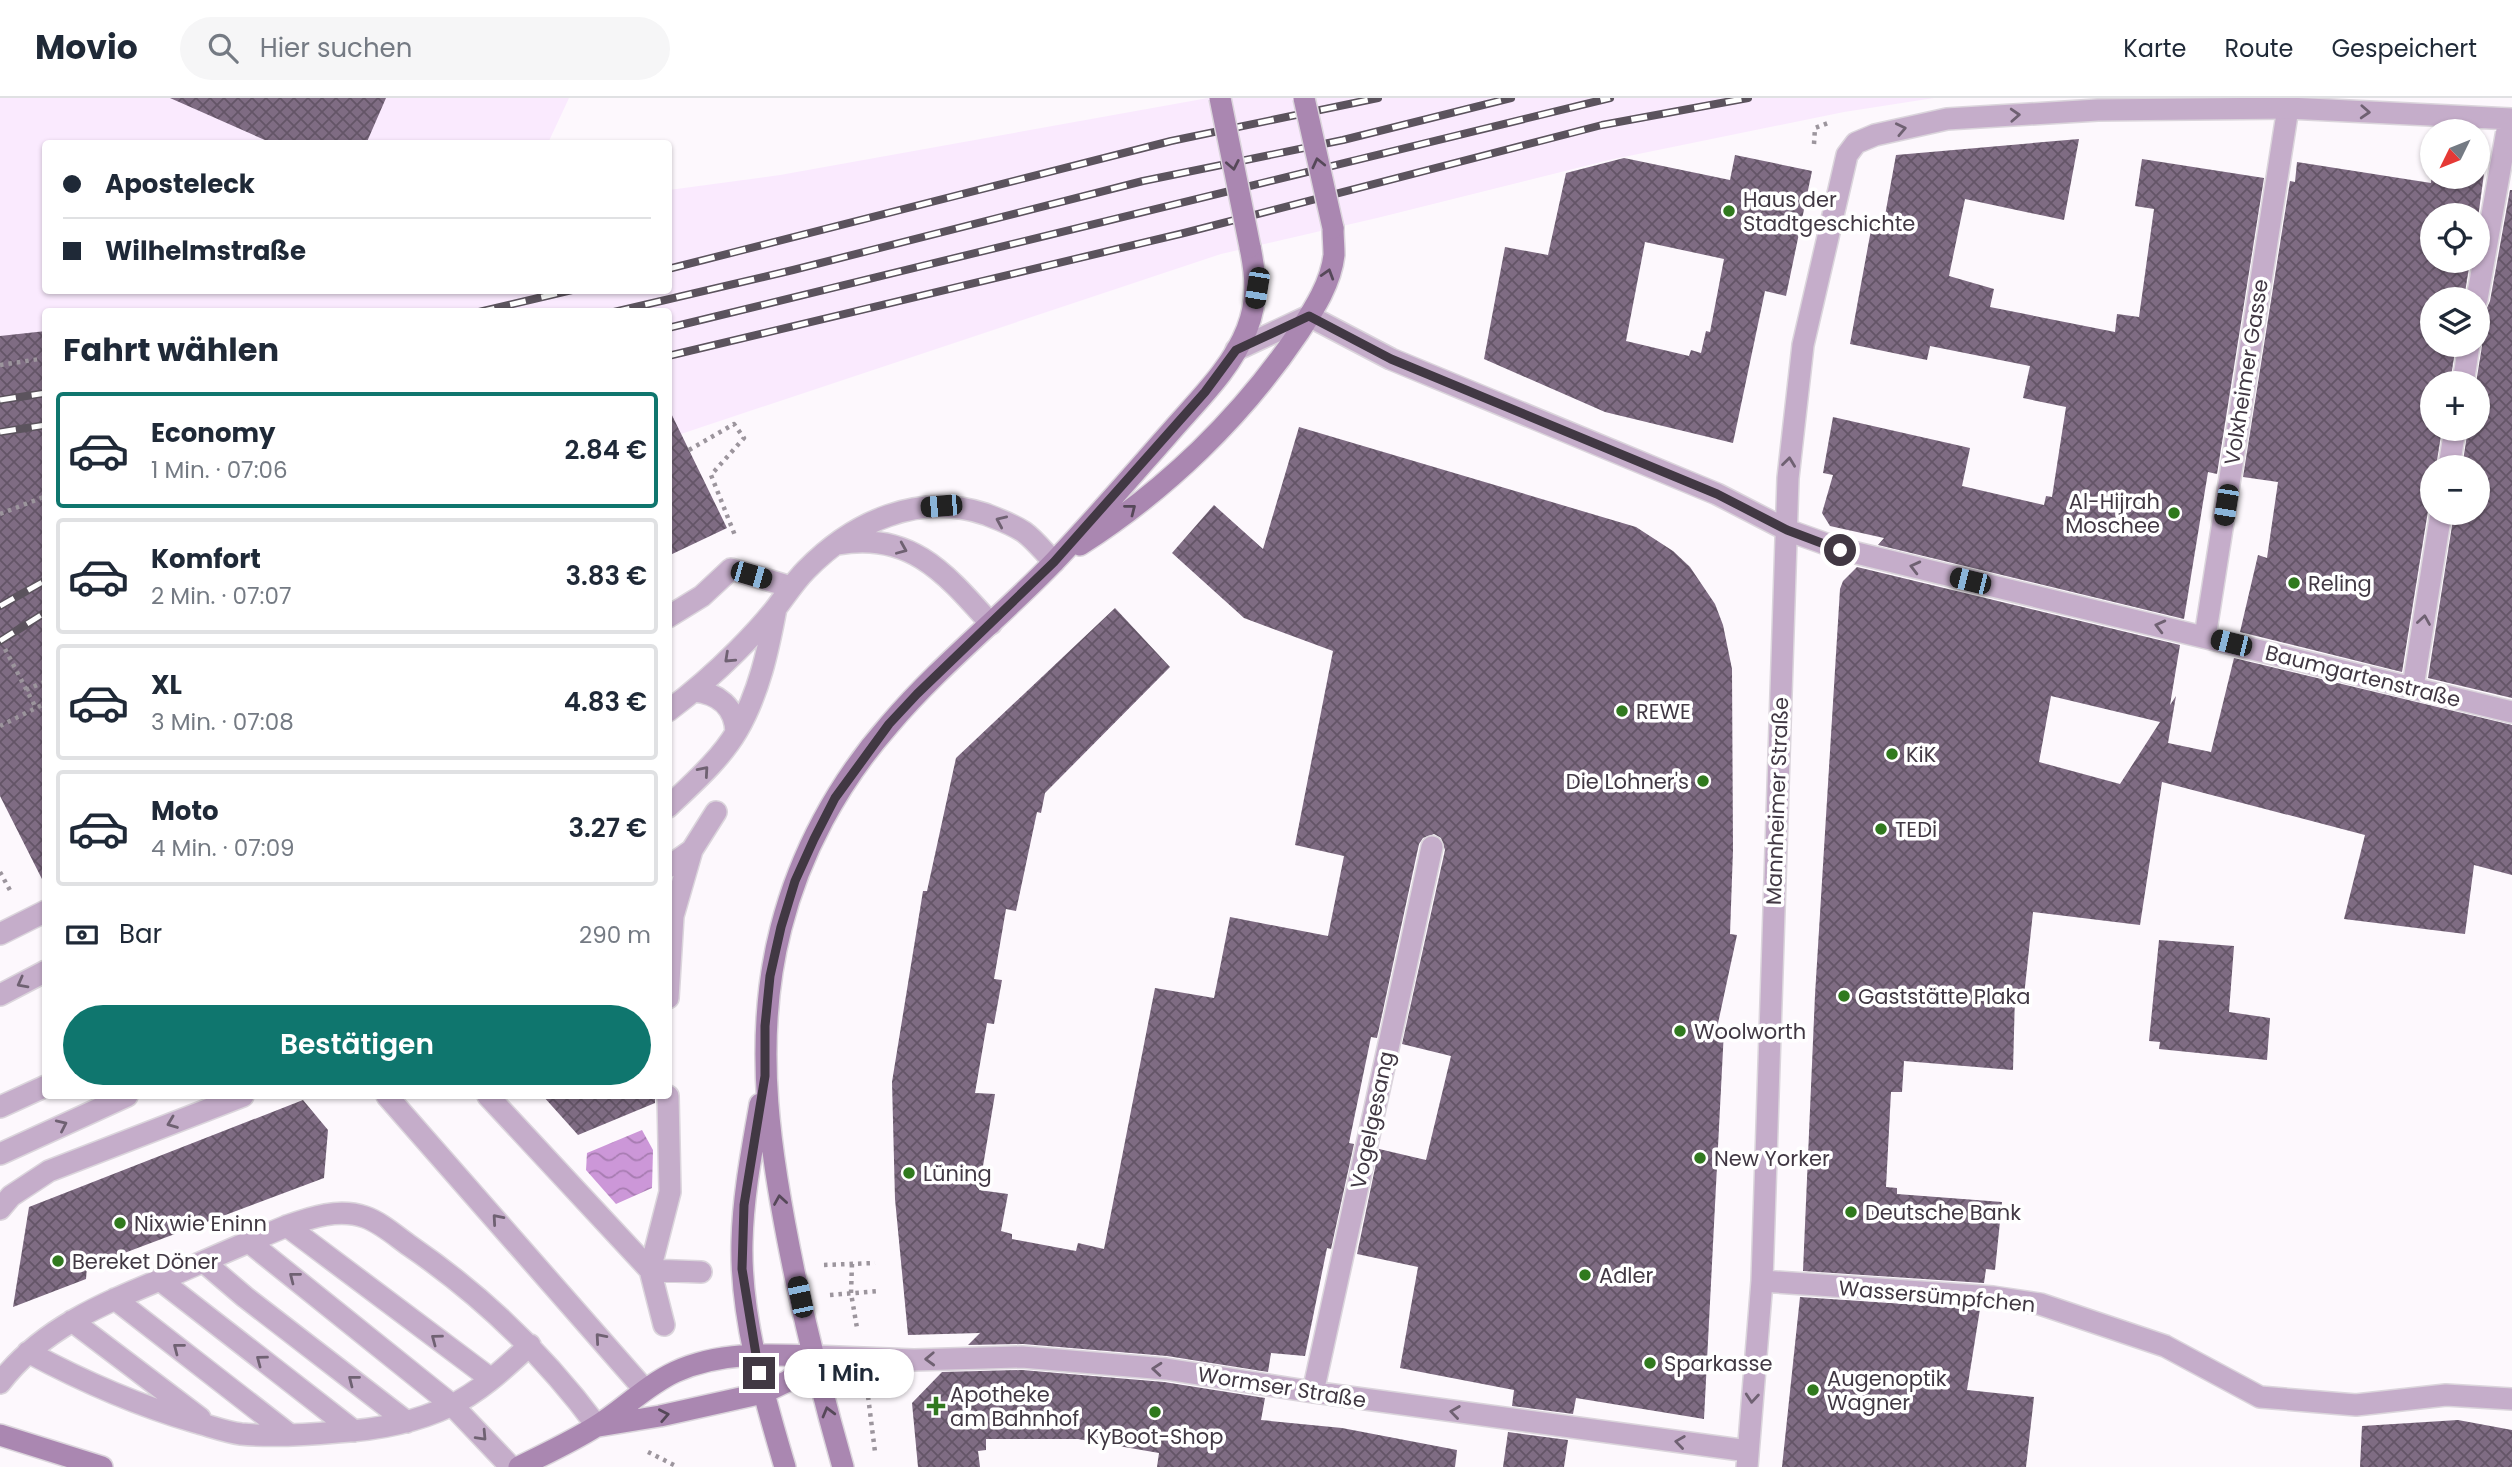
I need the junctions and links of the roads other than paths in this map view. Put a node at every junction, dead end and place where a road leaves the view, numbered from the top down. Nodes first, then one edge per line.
1 (1220, 98) edge
2 (1304, 98) edge
3 (2288, 108) junction
4 (2511, 119) edge
5 (2479, 287) edge
6 (1309, 316) junction
7 (1236, 350) junction
8 (2439, 525) edge
9 (1787, 530) junction
10 (836, 544) junction
11 (1054, 562) junction
12 (791, 587) junction
13 (776, 608) junction
14 (672, 615) edge
15 (991, 624) junction
16 (2205, 637) junction
17 (2413, 687) junction
18 (694, 691) junction
19 (672, 709) edge
20 (2512, 712) edge
21 (736, 732) junction
22 (672, 803) edge
23 (716, 812) dead end
24 (1432, 847) dead end
25 (692, 850) junction
26 (672, 864) edge
27 (42, 913) edge
28 (672, 932) edge
29 (0, 934) edge
30 (42, 973) edge
31 (0, 995) edge
32 (765, 1076) junction
33 (42, 1088) edge
34 (120, 1099) edge
35 (235, 1099) edge
36 (390, 1099) edge
37 (491, 1099) edge
38 (668, 1099) edge
39 (0, 1107) edge
40 (0, 1154) edge
41 (0, 1209) edge
42 (287, 1226) junction
43 (249, 1242) junction
44 (204, 1262) junction
45 (650, 1270) junction
46 (701, 1272) dead end
47 (160, 1280) junction
48 (1762, 1281) junction
49 (115, 1299) junction
50 (72, 1321) junction
51 (664, 1325) dead end
52 (530, 1345) junction
53 (28, 1352) junction
54 (755, 1354) junction
55 (813, 1356) junction
56 (491, 1379) junction
57 (0, 1383) edge
58 (645, 1389) junction
59 (763, 1392) junction
60 (1313, 1392) junction
61 (2512, 1399) edge
62 (452, 1405) junction
63 (407, 1422) junction
64 (210, 1426) junction
65 (597, 1426) junction
66 (354, 1431) junction
67 (0, 1435) edge
68 (290, 1435) junction
69 (1747, 1459) edge
70 (67, 1462) edge
71 (102, 1467) edge
72 (511, 1467) edge
73 (519, 1467) edge
74 (785, 1467) edge
75 (843, 1467) edge

1 -> 7 main road, bridge
6 -> 2 main road, bridge
3 -> 4 street
9 -> 3 street, Mannheimer Straße
3 - 16 street, Volxheimer Gasse
4 - 5 street
6 - 7 street
6 - 9 street, Baumgartenstraße
11 -> 6 main road
7 - 11 main road
17 -> 8 street
16 -> 9 street, Baumgartenstraße
9 - 48 street, Mannheimer Straße
11 -> 10 street
10 - 12 street
10 -> 15 street
11 - 15 main road
12 - 13 street
12 - 14 street
13 -> 18 street
13 - 21 street
15 - 32 main road
16 - 17 street, Baumgartenstraße
17 - 20 street, Baumgartenstraße
18 - 19 street
18 - 21 street
22 -> 21 street
23 - 25 street
24 - 60 street, Vogelgesang
25 - 26 street
25 - 28 street
27 - 29 street
30 -> 31 street
32 - 54 main road
55 -> 32 main road
33 - 39 street
40 -> 34 street
35 -> 41 street
58 -> 36 street
37 - 45 street
38 - 45 street
42 - 43 street
42 - 52 street
56 -> 42 street
43 - 44 street
62 -> 43 street
44 - 47 street
63 -> 44 street
45 - 46 street
45 - 51 street
47 - 49 street
66 -> 47 street
48 - 61 street, Wassersümpfchen
48 -> 69 street, Mannheimer Straße
49 - 50 street
68 -> 49 street
50 - 53 street
50 - 64 street
52 - 56 street
52 - 65 street
53 - 57 street
53 - 64 street
54 - 55 main road
54 - 58 main road
54 - 59 main road
55 - 59 main road
60 -> 55 street, Wormser Straße
75 -> 55 main road
56 - 62 street
58 - 65 main road
65 -> 59 main road
59 - 74 main road
69 -> 60 street, Wormser Straße
62 - 63 street
62 -> 72 street
63 - 66 street
64 - 68 street
65 - 73 main road
66 - 68 street
67 - 70 main road
70 - 71 main road

